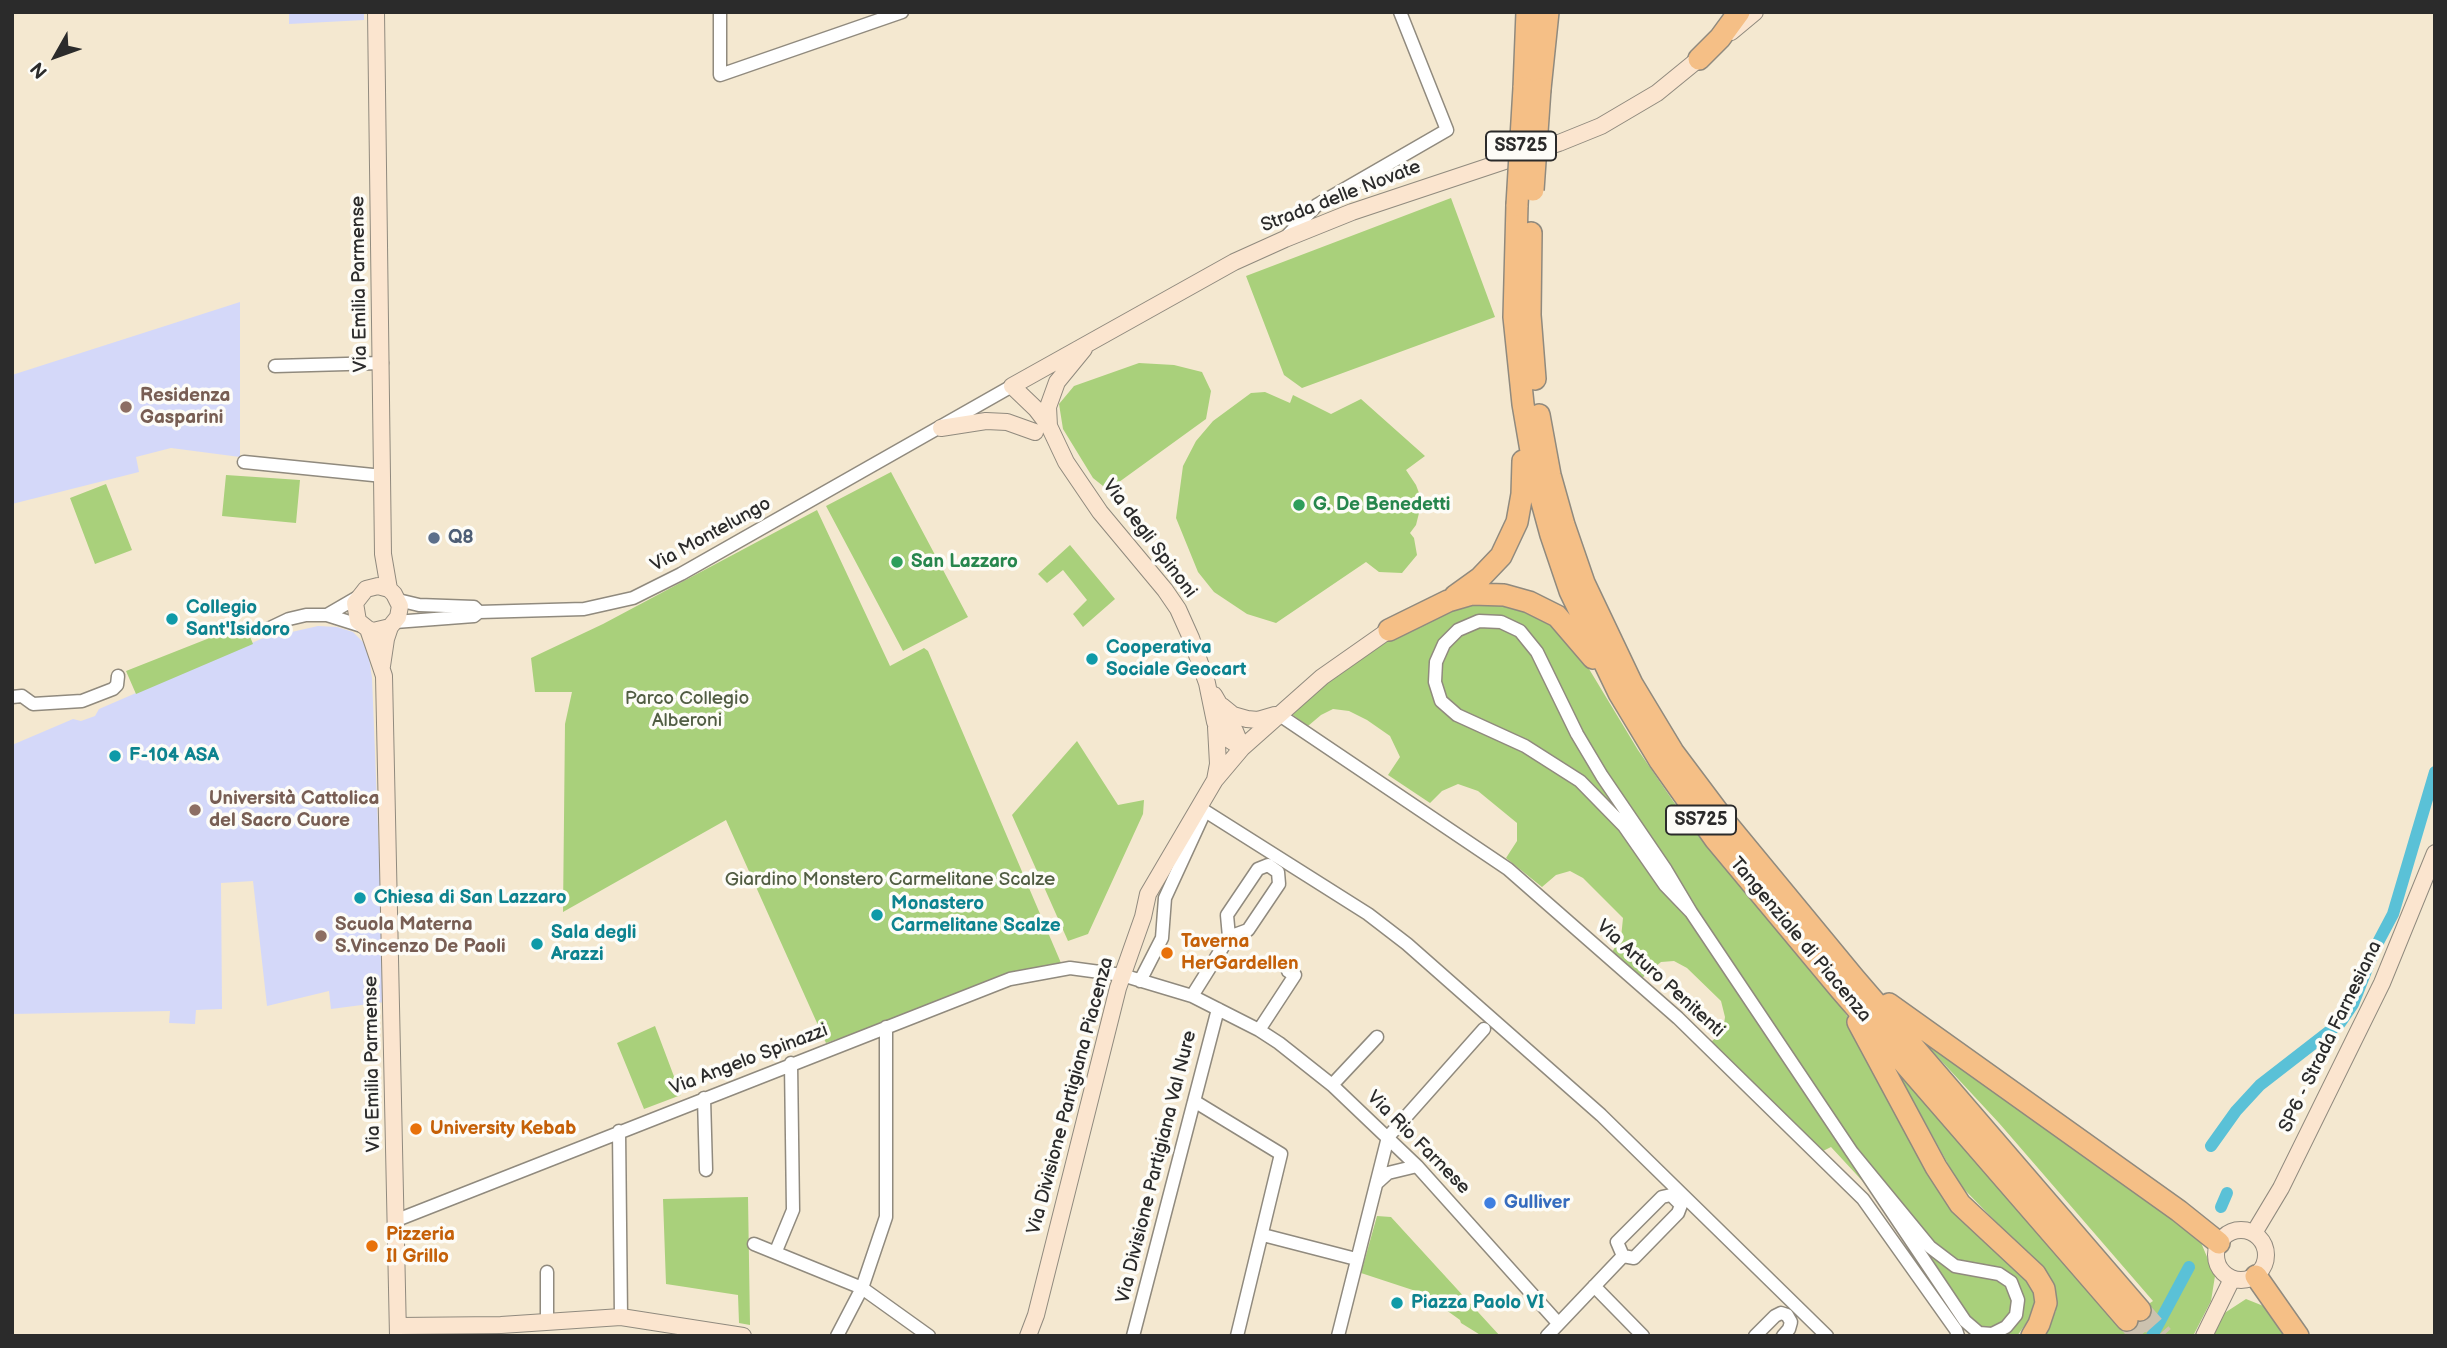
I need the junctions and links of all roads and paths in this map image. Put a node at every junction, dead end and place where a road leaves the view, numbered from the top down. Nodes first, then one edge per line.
1 (376, 12) edge
2 (720, 12) edge
3 (902, 12) edge
4 (1400, 12) edge
5 (1527, 12) edge
6 (1542, 12) edge
7 (1548, 12) edge
8 (1739, 12) edge
9 (1755, 12) edge
10 (1699, 59) junction
11 (1532, 88) junction
12 (1525, 204) junction
13 (1285, 239) junction
14 (1090, 341) junction
15 (382, 363) junction
16 (275, 366) dead end
17 (1012, 386) junction
18 (1523, 404) junction
19 (941, 428) junction
20 (1042, 429) junction
21 (244, 462) dead end
22 (383, 476) junction
23 (383, 554) junction
24 (362, 593) junction
25 (393, 595) junction
26 (1448, 601) junction
27 (479, 612) junction
28 (327, 615) junction
29 (393, 625) junction
30 (365, 628) junction
31 (268, 629) dead end
32 (1389, 630) joint
33 (382, 666) junction
34 (118, 676) dead end
35 (1207, 683) junction
36 (1619, 693) junction
37 (12, 697) edge
38 (1220, 704) junction
39 (1278, 714) junction
40 (1215, 722) junction
41 (1242, 748) junction
42 (1215, 780) junction
43 (2435, 853) edge
44 (1691, 912) junction
45 (1229, 937) junction
46 (1288, 971) dead end
47 (1122, 975) junction
48 (1140, 981) junction
49 (1847, 983) junction
50 (1192, 996) junction
51 (1218, 1009) junction
52 (886, 1027) junction
53 (1484, 1029) dead end
54 (1259, 1030) junction
55 (1377, 1037) dead end
56 (791, 1063) junction
57 (1332, 1085) junction
58 (704, 1098) junction
59 (1194, 1101) junction
60 (619, 1131) junction
61 (1388, 1137) junction
62 (1851, 1151) junction
63 (1417, 1166) junction
64 (706, 1170) dead end
65 (1375, 1187) junction
66 (397, 1220) junction
67 (2254, 1233) junction
68 (1263, 1235) junction
69 (2219, 1243) junction
70 (754, 1244) dead end
71 (776, 1251) junction
72 (1623, 1256) junction
73 (1356, 1259) junction
74 (547, 1272) dead end
75 (2256, 1276) junction
76 (2232, 1279) junction
77 (1594, 1286) junction
78 (862, 1287) junction
79 (2133, 1315) tunnel mouth
80 (621, 1317) junction
81 (547, 1322) junction
82 (1558, 1322) junction
83 (398, 1331) edge
84 (743, 1336) edge
85 (837, 1336) edge
86 (929, 1336) edge
87 (1028, 1336) edge
88 (1133, 1336) edge
89 (1237, 1336) edge
90 (1338, 1336) edge
91 (1547, 1336) edge
92 (1643, 1336) edge
93 (1755, 1336) edge
94 (1783, 1336) edge
95 (1827, 1336) edge
96 (1958, 1336) edge
97 (2032, 1336) edge
98 (2204, 1336) edge
99 (2298, 1336) edge

1 - 15 street, Via Emilia Parmense
2 - 3 street
4 - 13 street
5 - 11 highway, Tangenziale di Piacenza / SS725
6 - 11 highway, Tangenziale di Piacenza / SS725
7 - 11 highway
8 - 10 highway
9 - 10 street, Strada delle Novate
10 - 13 street, Strada delle Novate
11 - 12 highway, Tangenziale di Piacenza / SS725, bridge
12 - 18 highway, Tangenziale di Piacenza / SS725
12 - 49 highway, Tangenziale di Piacenza / SS725
13 - 14 street, Strada delle Novate
14 - 17 street, Strada delle Novate
14 - 20 street
15 - 16 street
15 - 22 street, Via Emilia Parmense
17 - 19 street, Strada delle Novate
17 - 20 street, Via degli Spinoni
18 - 26 highway
18 - 36 highway, Tangenziale di Piacenza / SS725
19 - 20 street
19 - 27 street, Via Montelungo
20 - 35 street, Via degli Spinoni
21 - 22 street
22 - 23 street, Via Emilia Parmense
23 - 24 street, Via Emilia Parmense
23 - 25 street, Via Emilia Parmense
24 - 25 street
24 - 28 street
24 - 30 street, Via Emilia Parmense
25 - 27 street, Via Montelungo
25 - 29 street, Via Emilia Parmense
26 - 32 highway
26 - 36 highway
27 - 29 street, Via Montelungo
28 - 30 street
28 - 31 street
29 - 30 street
29 - 33 street, Via Emilia Parmense
30 - 33 street, Via Emilia Parmense
32 - 39 street, Via Divisione Partigiana Piacenza
33 - 66 street, Via Emilia Parmense
34 - 37 street
35 - 38 street, Via degli Spinoni
35 - 40 street, Via degli Spinoni
36 - 49 highway, Tangenziale di Piacenza / SS725
38 - 39 street
38 - 41 street, Via degli Spinoni
39 - 41 street, Via Divisione Partigiana Piacenza
39 - 96 street, Via Arturo Penitenti
40 - 41 street
40 - 42 street, Via degli Spinoni
41 - 42 street, Via Divisione Partigiana Piacenza
42 - 47 street, Via Divisione Partigiana Piacenza
43 - 67 street, SP6 - Strada Farnesiana
44 - 44 street
44 - 62 street
45 - 45 street
45 - 50 street
46 - 54 street
47 - 48 street, Via Rio Farnese
47 - 52 street, Via Angelo Spinazzi
47 - 87 street, Via Divisione Partigiana Piacenza
48 - 50 street, Via Rio Farnese
48 - 95 street
49 - 69 highway
49 - 79 highway, Tangenziale di Piacenza / SS725
49 - 97 highway
50 - 51 street, Via Rio Farnese
51 - 54 street, Via Rio Farnese
51 - 59 street, Via Divisione Partigiana Val Nure
52 - 56 street, Via Angelo Spinazzi
52 - 78 street
53 - 61 street
54 - 57 street, Via Rio Farnese
55 - 57 street
56 - 58 street, Via Angelo Spinazzi
56 - 71 street
57 - 61 street, Via Rio Farnese
58 - 60 street, Via Angelo Spinazzi
58 - 64 street
59 - 68 street
59 - 88 street, Via Divisione Partigiana Val Nure
60 - 66 street, Via Angelo Spinazzi
60 - 80 street
61 - 63 street, Via Rio Farnese
61 - 65 street
62 - 62 street
63 - 65 street
63 - 82 street, Via Rio Farnese
65 - 73 street
66 - 83 street, Via Emilia Parmense
67 - 69 street
67 - 75 street
68 - 73 street
68 - 89 street
69 - 76 street
70 - 71 street
71 - 78 street
72 - 72 street
72 - 77 street
73 - 90 street
74 - 81 street
75 - 76 street
75 - 99 highway
76 - 98 street
77 - 82 street
77 - 92 street
78 - 85 street
78 - 86 street
80 - 81 street
80 - 84 street
81 - 83 street
82 - 91 street
93 - 94 street

